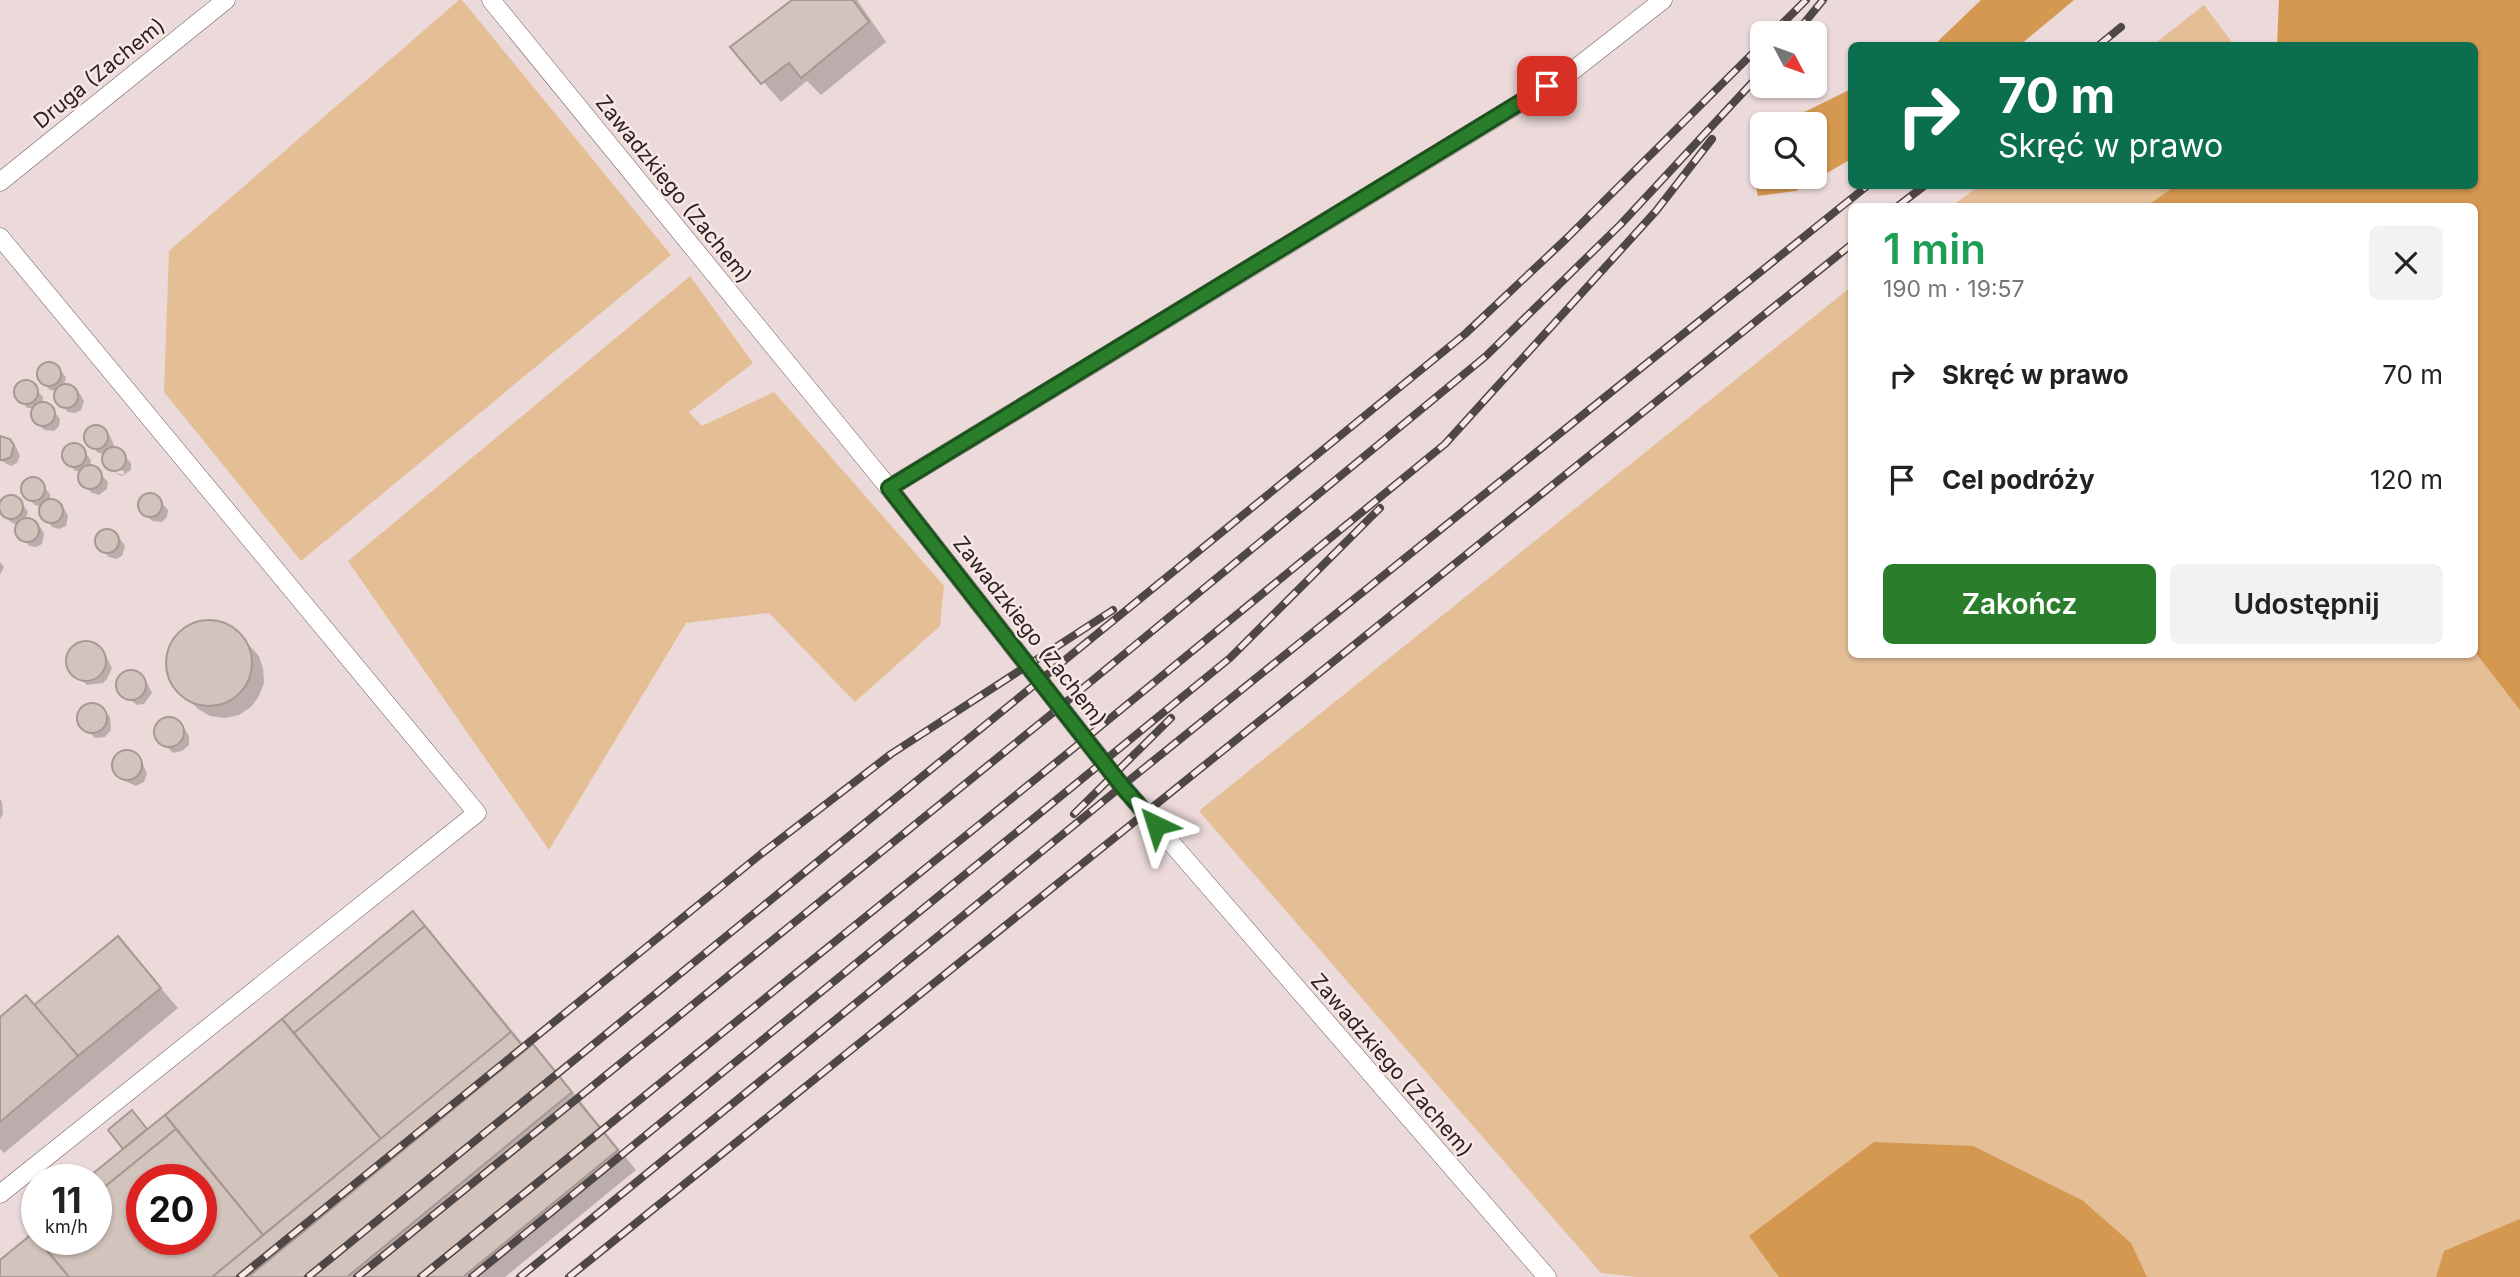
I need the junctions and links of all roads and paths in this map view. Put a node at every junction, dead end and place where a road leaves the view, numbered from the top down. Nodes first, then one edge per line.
1 (226, 0) edge
2 (491, 0) edge
3 (1663, 0) edge
4 (0, 182) edge
5 (0, 237) edge
6 (889, 488) junction
7 (0, 1194) edge
8 (1547, 1277) edge

1 - 4 lane, Druga (Zachem)
2 - 6 lane, Zawadzkiego (Zachem)
3 - 6 lane
5 - 7 lane
6 - 8 lane, Zawadzkiego (Zachem)

